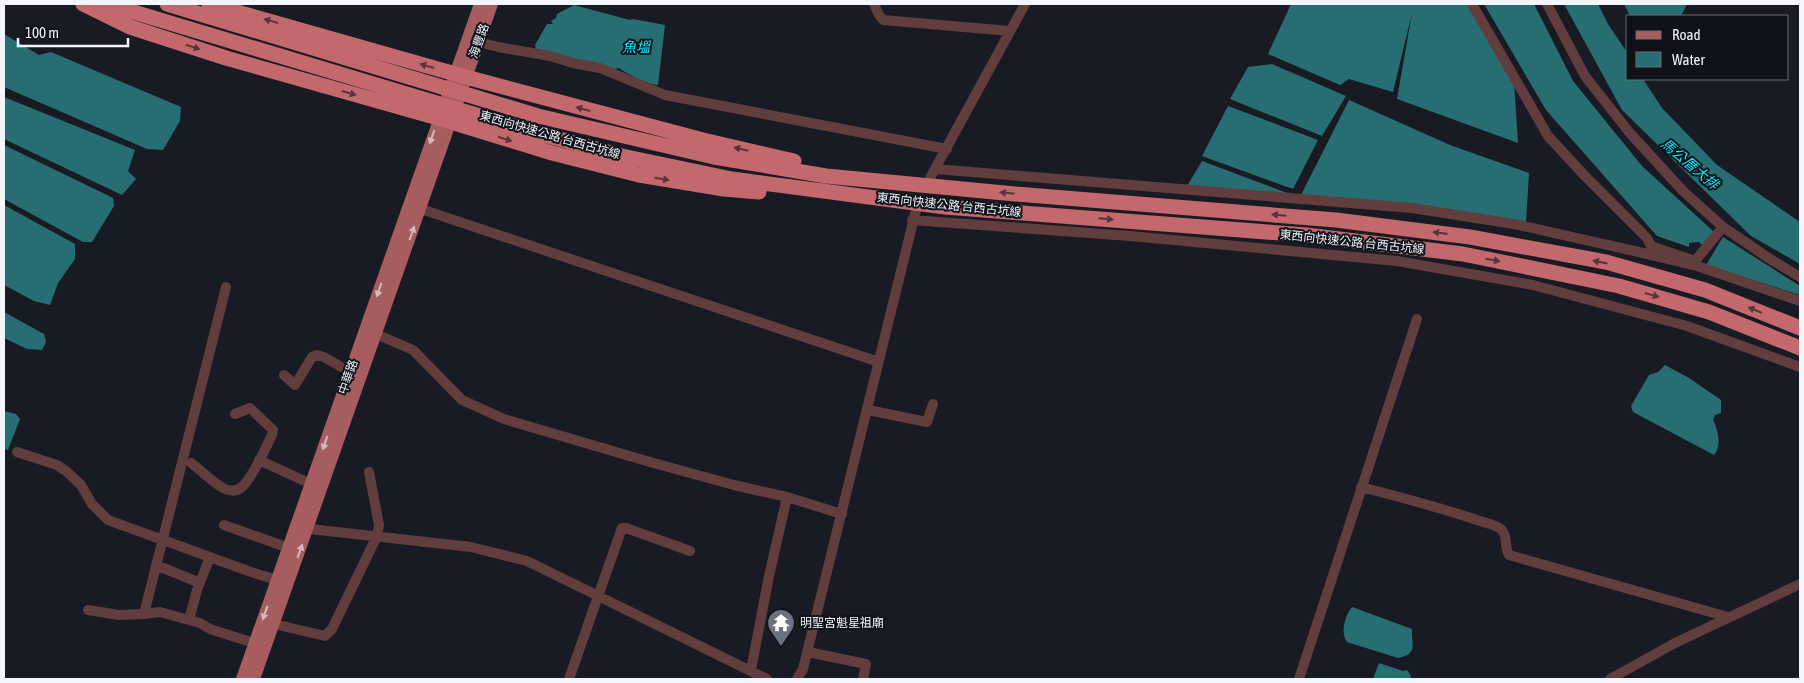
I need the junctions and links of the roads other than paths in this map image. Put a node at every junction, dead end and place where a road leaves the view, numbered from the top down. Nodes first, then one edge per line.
1 (83, 4) edge
2 (107, 4) edge
3 (167, 4) edge
4 (209, 4) edge
5 (480, 4) edge
6 (492, 4) edge
7 (874, 4) edge
8 (1024, 4) edge
9 (1472, 4) edge
10 (1547, 4) edge
11 (1010, 31) junction
12 (479, 42) junction
13 (460, 76) junction
14 (444, 120) junction
15 (947, 149) junction
16 (943, 187) junction
17 (945, 207) junction
18 (421, 209) junction
19 (1723, 226) junction
20 (1800, 276) edge
21 (226, 287) dead end
22 (1800, 300) edge
23 (1417, 319) dead end
24 (1800, 328) edge
25 (376, 334) junction
26 (1800, 348) edge
27 (879, 362) junction
28 (1800, 367) edge
29 (350, 372) junction
30 (284, 374) dead end
31 (934, 404) dead end
32 (868, 410) junction
33 (235, 414) dead end
34 (17, 452) dead end
35 (259, 460) junction
36 (191, 463) dead end
37 (369, 472) dead end
38 (311, 484) junction
39 (1361, 487) junction
40 (786, 497) junction
41 (842, 514) junction
42 (224, 525) dead end
43 (302, 528) junction
44 (377, 536) junction
45 (162, 540) junction
46 (289, 548) junction
47 (690, 551) dead end
48 (210, 557) junction
49 (156, 565) junction
50 (277, 580) junction
51 (200, 583) junction
52 (1800, 584) edge
53 (597, 596) junction
54 (88, 610) dead end
55 (144, 614) junction
56 (1728, 617) junction
57 (189, 620) junction
58 (274, 624) junction
59 (254, 643) junction
60 (808, 652) junction
61 (751, 670) junction
62 (242, 679) edge
63 (254, 679) edge
64 (569, 679) edge
65 (767, 679) edge
66 (797, 679) edge
67 (863, 679) edge
68 (1299, 679) edge
69 (1610, 679) edge

1 -> 14 highway
2 - 17 highway, 東西向快速公路 台西古坑線
3 - 16 highway, 東西向快速公路 台西古坑線
13 -> 4 highway
5 - 13 main road, 海豐路
6 - 12 main road, 海豐路
7 - 11 street
8 - 11 street
9 - 19 street
10 - 19 street
11 - 15 street
12 - 13 main road, 海豐路
12 - 15 street
13 - 14 main road, 中華路
16 -> 13 highway
14 -> 17 highway
14 - 18 main road, 中華路
14 -> 29 main road, 中華路
15 - 22 street
24 -> 16 highway, 東西向快速公路 台西古坑線
17 -> 26 highway, 東西向快速公路 台西古坑線
25 -> 18 main road, 中華路
18 - 27 street
19 - 20 street
21 - 45 street
23 - 39 street
25 - 40 street
25 - 43 main road, 中華路
27 - 28 street
27 - 32 street
29 - 30 street
29 -> 38 main road, 中華路
31 - 32 street
32 - 41 street
33 - 35 street
34 - 45 street
35 - 36 street
35 - 38 street
37 - 44 street
38 - 43 main road, 中華路
39 - 56 street
39 - 68 street
40 - 41 street
40 - 61 street
41 - 60 street
42 - 46 street
43 - 44 street
43 - 46 main road, 中華路
58 -> 43 main road, 中華路
44 - 53 street
44 - 58 street
45 - 48 street
45 - 49 street
46 - 50 main road, 中華路
47 - 53 street
48 - 50 street
48 - 51 street
49 - 51 street
49 - 55 street
50 -> 59 main road, 中華路
51 - 57 street
52 - 56 street
53 - 61 street
53 - 64 street
54 - 55 street
55 - 57 street
56 - 69 street
57 - 59 street
58 - 63 main road, 中華路
59 - 62 main road, 中華路
60 - 66 street
60 - 67 street
61 - 65 street

